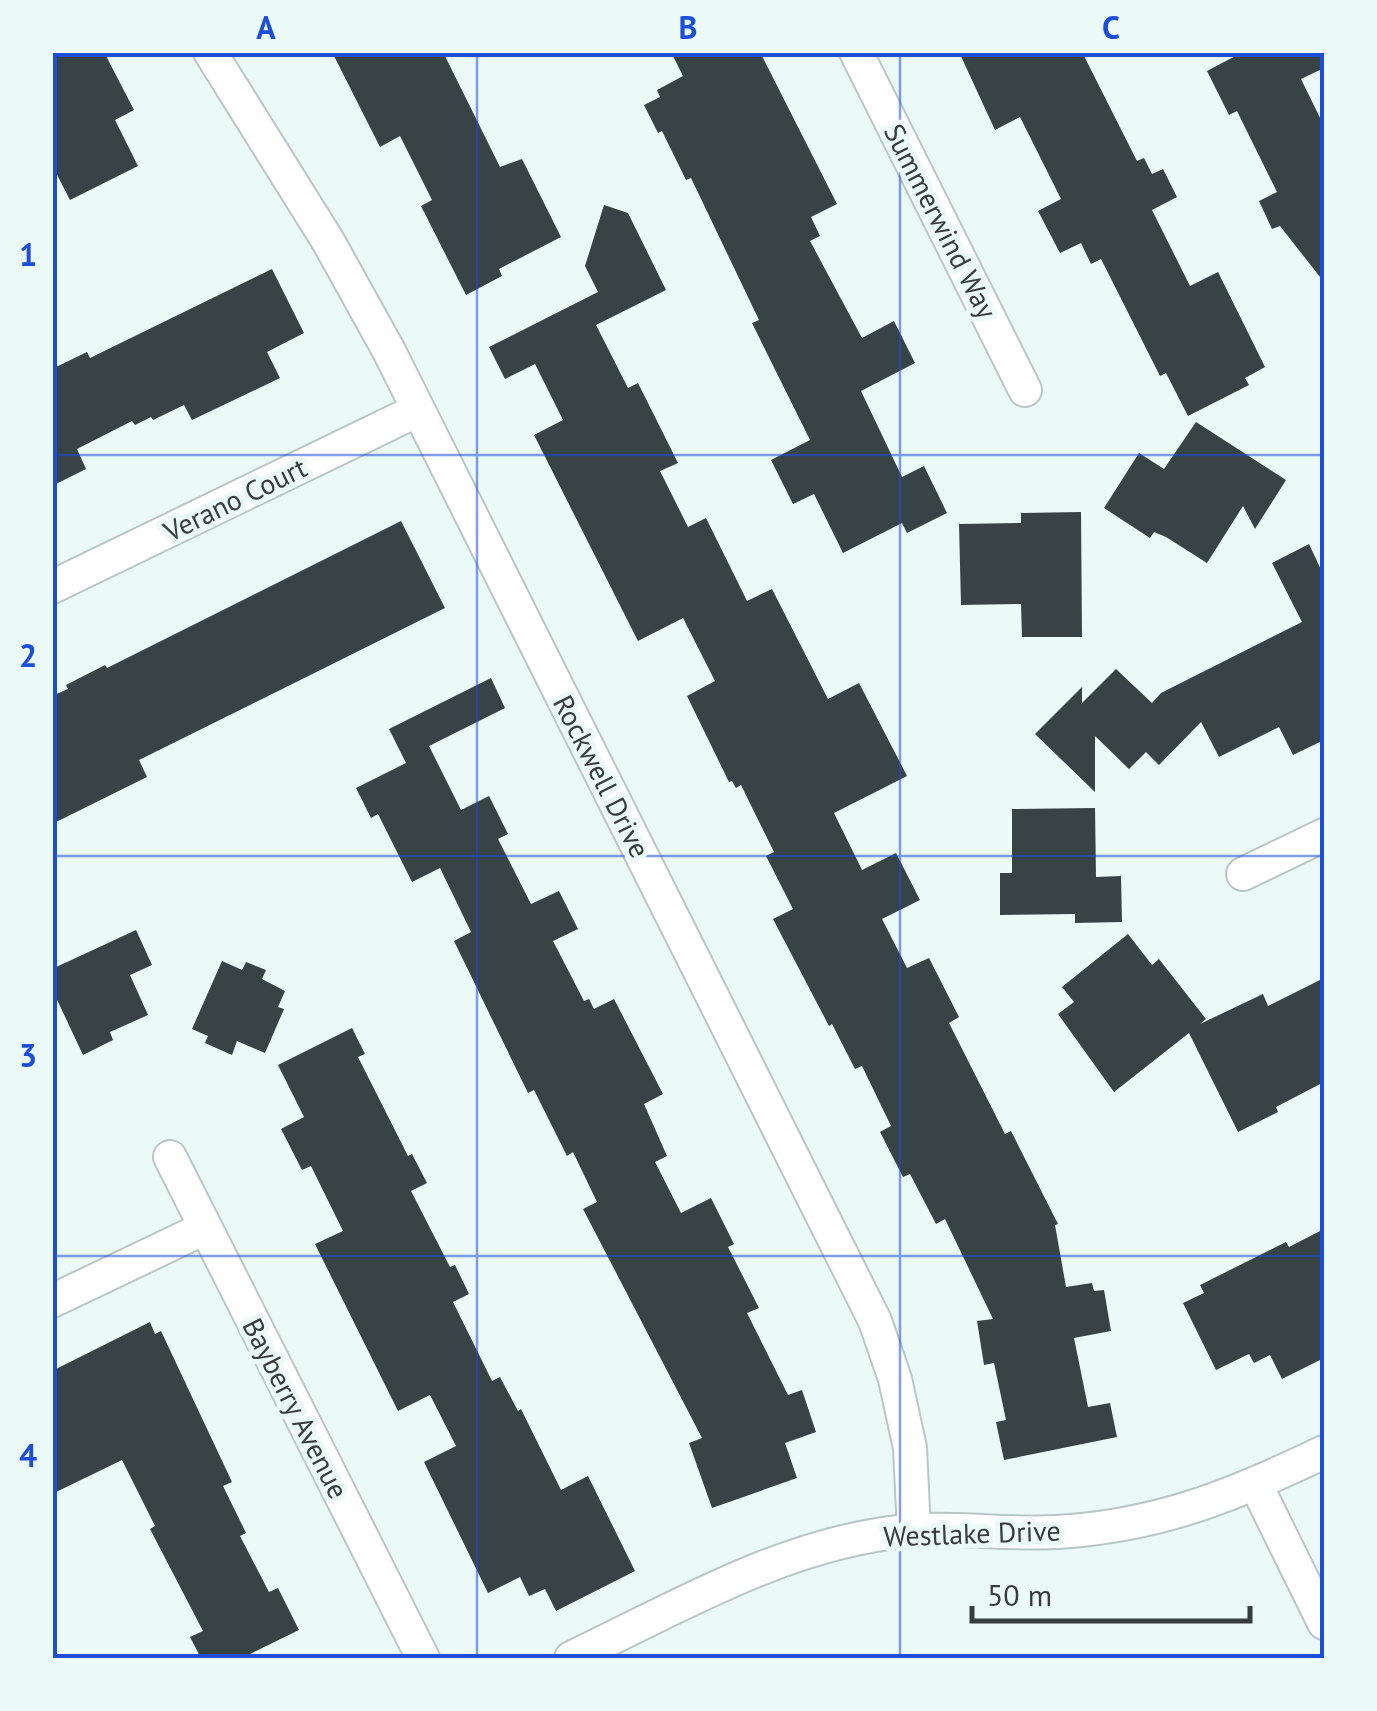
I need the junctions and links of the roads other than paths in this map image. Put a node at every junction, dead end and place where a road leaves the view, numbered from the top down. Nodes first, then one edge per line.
1 (210, 52) edge
2 (856, 52) edge
3 (1025, 390) dead end
4 (418, 410) junction
5 (52, 586) edge
6 (1324, 835) edge
7 (1243, 874) dead end
8 (170, 1158) dead end
9 (205, 1228) junction
10 (52, 1301) edge
11 (1324, 1452) edge
12 (1256, 1485) junction
13 (914, 1531) junction
14 (1324, 1623) edge
15 (423, 1658) edge
16 (572, 1658) edge

1 - 4 street, Rockwell Drive
2 - 3 street, Summerwind Way
4 - 5 street, Verano Court
4 - 13 street, Rockwell Drive
6 - 7 street
8 - 9 street, Bayberry Avenue
9 - 10 street
9 - 15 street, Bayberry Avenue
11 - 12 street, Westlake Drive
12 - 13 street, Westlake Drive
12 - 14 street
13 - 16 street, Westlake Drive

